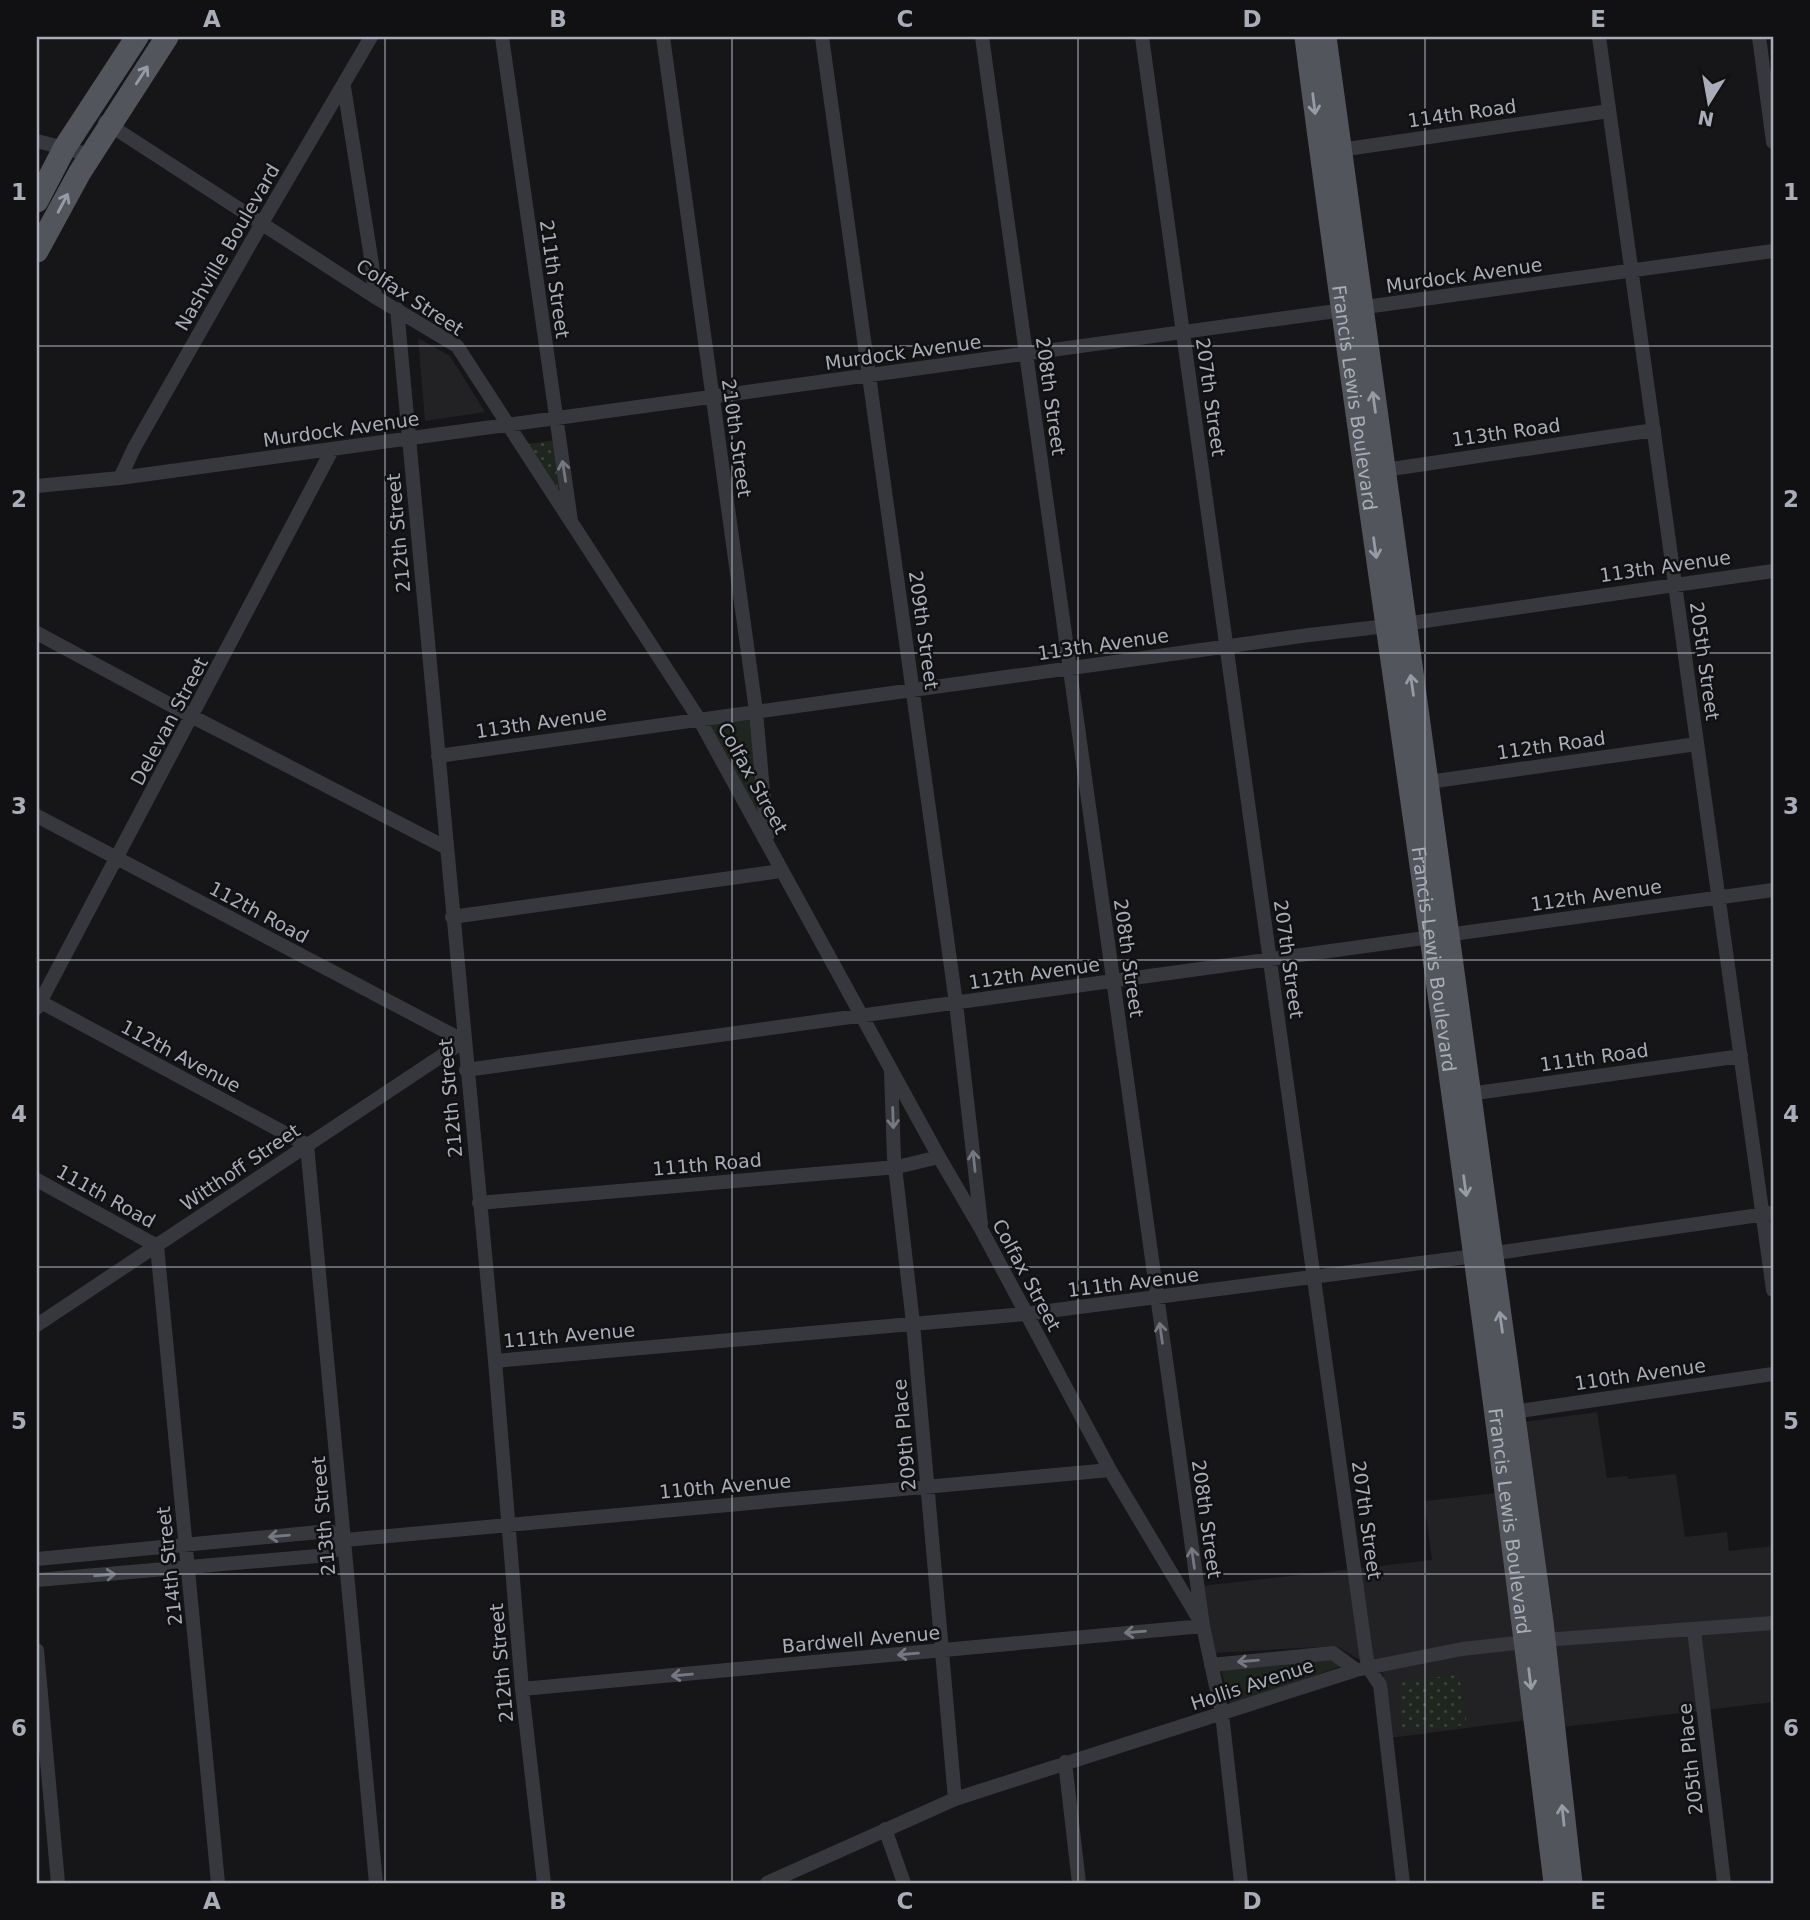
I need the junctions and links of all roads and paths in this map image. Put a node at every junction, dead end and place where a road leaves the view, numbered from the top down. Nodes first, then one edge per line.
1 (137, 37) edge
2 (167, 37) edge
3 (372, 37) edge
4 (502, 37) edge
5 (663, 37) edge
6 (822, 37) edge
7 (982, 37) edge
8 (1142, 37) edge
9 (1306, 37) edge
10 (1325, 37) edge
11 (1599, 37) edge
12 (1759, 37) edge
13 (344, 87) junction
14 (1609, 111) junction
15 (88, 112) junction
16 (110, 126) junction
17 (37, 141) edge
18 (1773, 142) edge
19 (65, 148) junction
20 (1330, 152) junction
21 (91, 155) junction
22 (37, 201) edge
23 (261, 223) junction
24 (37, 251) edge
25 (1773, 251) edge
26 (1631, 270) junction
27 (375, 297) junction
28 (397, 309) junction
29 (1352, 310) junction
30 (1183, 333) junction
31 (1026, 354) junction
32 (869, 376) junction
33 (712, 397) junction
34 (555, 418) junction
35 (507, 424) junction
36 (1654, 430) junction
37 (409, 438) junction
38 (332, 450) junction
39 (1374, 471) junction
40 (120, 478) junction
41 (37, 486) edge
42 (572, 525) junction
43 (1773, 570) edge
44 (1675, 584) junction
45 (1395, 625) junction
46 (37, 633) edge
47 (1227, 647) junction
48 (1069, 669) junction
49 (913, 690) junction
50 (756, 711) junction
51 (193, 717) junction
52 (699, 719) junction
53 (1697, 744) junction
54 (438, 756) junction
55 (1417, 784) junction
56 (37, 816) edge
57 (768, 845) junction
58 (447, 848) junction
59 (118, 859) junction
60 (781, 871) junction
61 (1773, 890) edge
62 (1719, 898) junction
63 (452, 917) junction
64 (1440, 936) junction
65 (1270, 960) junction
66 (1113, 982) junction
67 (956, 1003) junction
68 (38, 1004) edge
69 (862, 1017) junction
70 (464, 1041) junction
71 (1741, 1056) junction
72 (891, 1068) junction
73 (466, 1070) junction
74 (1461, 1095) junction
75 (307, 1145) junction
76 (939, 1157) junction
77 (897, 1167) junction
78 (37, 1180) edge
79 (479, 1203) junction
80 (1768, 1214) edge
81 (981, 1229) junction
82 (157, 1246) junction
83 (1483, 1254) junction
84 (1314, 1277) junction
85 (1773, 1290) edge
86 (1157, 1299) junction
87 (1025, 1314) junction
88 (913, 1323) junction
89 (37, 1325) edge
90 (495, 1361) junction
91 (1773, 1374) edge
92 (1513, 1412) junction
93 (1110, 1470) junction
94 (928, 1486) junction
95 (508, 1525) junction
96 (345, 1541) junction
97 (186, 1545) junction
98 (37, 1559) edge
99 (189, 1567) junction
100 (37, 1580) edge
101 (1773, 1623) edge
102 (1203, 1626) junction
103 (1694, 1630) junction
104 (1535, 1641) junction
105 (37, 1650) edge
106 (942, 1651) junction
107 (1211, 1665) junction
108 (1362, 1669) junction
109 (522, 1689) junction
110 (1222, 1714) junction
111 (1065, 1762) junction
112 (955, 1799) junction
113 (885, 1829) junction
114 (58, 1883) edge
115 (218, 1883) edge
116 (376, 1883) edge
117 (544, 1883) edge
118 (767, 1883) edge
119 (904, 1883) edge
120 (1079, 1883) edge
121 (1241, 1883) edge
122 (1403, 1883) edge
123 (1555, 1883) edge
124 (1571, 1883) edge
125 (1724, 1883) edge

1 - 15 main road
16 -> 2 main road
3 - 13 street, Nashville Boulevard
4 - 34 street, 211th Street
5 - 33 street, 210th Street
6 - 32 street, 209th Street
7 - 31 street, 208th Street
8 - 30 street, 207th Street
9 -> 20 main road, Francis Lewis Boulevard
10 - 20 main road, Francis Lewis Boulevard
11 - 14 street, 205th Street
12 - 18 street
13 - 23 street, Nashville Boulevard
13 - 27 street
14 - 20 street, 114th Road
14 - 26 street, 205th Street
15 - 16 street, Colfax Street
15 - 19 main road
16 - 21 main road
16 - 23 street, Colfax Street
17 - 19 street
19 - 21 street
19 - 22 main road
20 - 29 main road, Francis Lewis Boulevard
24 -> 21 main road
23 - 27 street, Colfax Street
23 - 40 street, Nashville Boulevard
25 - 26 street, Murdock Avenue
26 - 29 street, Murdock Avenue
26 - 36 street, 205th Street
27 - 28 street, Colfax Street
28 - 35 street, Colfax Street
28 - 37 street, 212th Street
29 - 30 street, Murdock Avenue
29 - 39 main road, Francis Lewis Boulevard
30 - 31 street, Murdock Avenue
30 - 47 street, 207th Street
31 - 32 street, Murdock Avenue
31 - 48 street, 208th Street
32 - 33 street, Murdock Avenue
32 - 49 street, 209th Street
33 - 34 street, Murdock Avenue
33 - 50 street, 210th Street
34 - 35 street, Murdock Avenue
42 -> 34 street, 211th Street
35 - 37 street, Murdock Avenue
35 - 42 street, Colfax Street
36 - 39 street, 113th Road
36 - 44 street, 205th Street
37 - 38 street, Murdock Avenue
37 - 54 street, 212th Street
38 - 40 street, Murdock Avenue
38 - 51 street, Delevan Street
39 - 45 main road, Francis Lewis Boulevard
40 - 41 street, Murdock Avenue
42 - 52 street, Colfax Street
43 - 44 street, 113th Avenue
44 - 45 street, 113th Avenue
44 - 53 street, 205th Street
45 - 47 street, 113th Avenue
45 - 55 main road, Francis Lewis Boulevard
46 - 51 street
47 - 48 street, 113th Avenue
47 - 65 street, 207th Street
48 - 49 street, 113th Avenue
48 - 66 street, 208th Street
49 - 50 street, 113th Avenue
49 - 67 street, 209th Street
50 - 52 street, 113th Avenue
50 - 57 street, 210th Street
51 - 58 street
51 - 59 street, Delevan Street
52 - 54 street, 113th Avenue
52 - 57 street, Colfax Street
53 - 55 street, 112th Road
53 - 62 street, 205th Street
54 - 58 street, 212th Street
55 - 64 main road, Francis Lewis Boulevard
56 - 59 street, 112th Road
57 - 60 street, Colfax Street
58 - 63 street, 212th Street
59 - 68 street, Delevan Street
59 - 70 street, 112th Road
60 - 63 street
60 - 69 street, Colfax Street
61 - 62 street, 112th Avenue
62 - 64 street, 112th Avenue
62 - 71 street, 205th Street
63 - 70 street, 212th Street
64 - 65 street, 112th Avenue
64 - 74 main road, Francis Lewis Boulevard
65 - 66 street, 112th Avenue
65 - 84 street, 207th Street
66 - 67 street, 112th Avenue
66 - 86 street, 208th Street
67 - 69 street, 112th Avenue
81 -> 67 street, 209th Street
68 - 75 street, 112th Avenue
69 - 72 street, Colfax Street
69 - 73 street, 112th Avenue
70 - 73 street, 212th Street
70 - 75 street, Witthoff Street
71 - 74 street, 111th Road
71 - 80 street, 205th Street
72 - 76 street, Colfax Street
72 -> 77 street, 209th Place
73 - 79 street, 212th Street
74 - 83 main road, Francis Lewis Boulevard
75 - 82 street, Witthoff Street
75 - 96 street, 213th Street
76 - 77 street, 111th Road
76 - 81 street, Colfax Street
77 - 79 street, 111th Road
77 - 88 street, 209th Place
78 - 82 street, 111th Road
79 - 90 street, 212th Street
80 - 83 street, 111th Avenue
80 - 85 street, 205th Street
81 - 87 street, Colfax Street
82 - 89 street, Witthoff Street
82 - 97 street, 214th Street
83 - 84 street, 111th Avenue
92 -> 83 main road, Francis Lewis Boulevard
83 - 104 main road, Francis Lewis Boulevard
84 - 86 street, 111th Avenue
84 - 108 street, 207th Street
86 - 87 street, 111th Avenue
102 -> 86 street, 208th Street
87 - 88 street, 111th Avenue
87 - 93 street, Colfax Street
88 - 90 street, 111th Avenue
88 - 94 street, 209th Place
90 - 95 street, 212th Street
91 - 92 street, 110th Avenue
92 - 104 main road, Francis Lewis Boulevard
93 - 94 street, 110th Avenue
93 - 102 street, Colfax Street
94 - 95 street, 110th Avenue
94 - 106 street, 209th Place
95 - 96 street, 110th Avenue
95 - 109 street, 212th Street
96 -> 97 street, 110th Avenue
96 - 99 street, 110th Avenue
96 - 116 street, 213th Street
97 - 98 street, 110th Avenue
97 - 99 street, 214th Street
100 -> 99 street, 110th Avenue
99 - 115 street, 214th Street
101 - 103 street, Hollis Avenue
102 -> 106 street, Bardwell Avenue
102 - 107 street, 208th Street
103 - 104 street, Hollis Avenue
103 - 125 street, 205th Place
104 - 108 street, Hollis Avenue
104 -> 123 main road, Francis Lewis Boulevard
124 -> 104 main road, Francis Lewis Boulevard
105 - 114 street
106 -> 109 street, Bardwell Avenue
106 - 112 street, 209th Place
108 -> 107 street
107 - 110 street, 208th Street
108 - 110 street, Hollis Avenue
108 - 122 street, 207th Street
109 - 117 street, 212th Street
110 - 111 street, Hollis Avenue
110 - 121 street, 208th Street
111 - 112 street, Hollis Avenue
111 - 120 street
112 - 113 street, Hollis Avenue
113 - 118 street, Hollis Avenue
113 - 119 street

